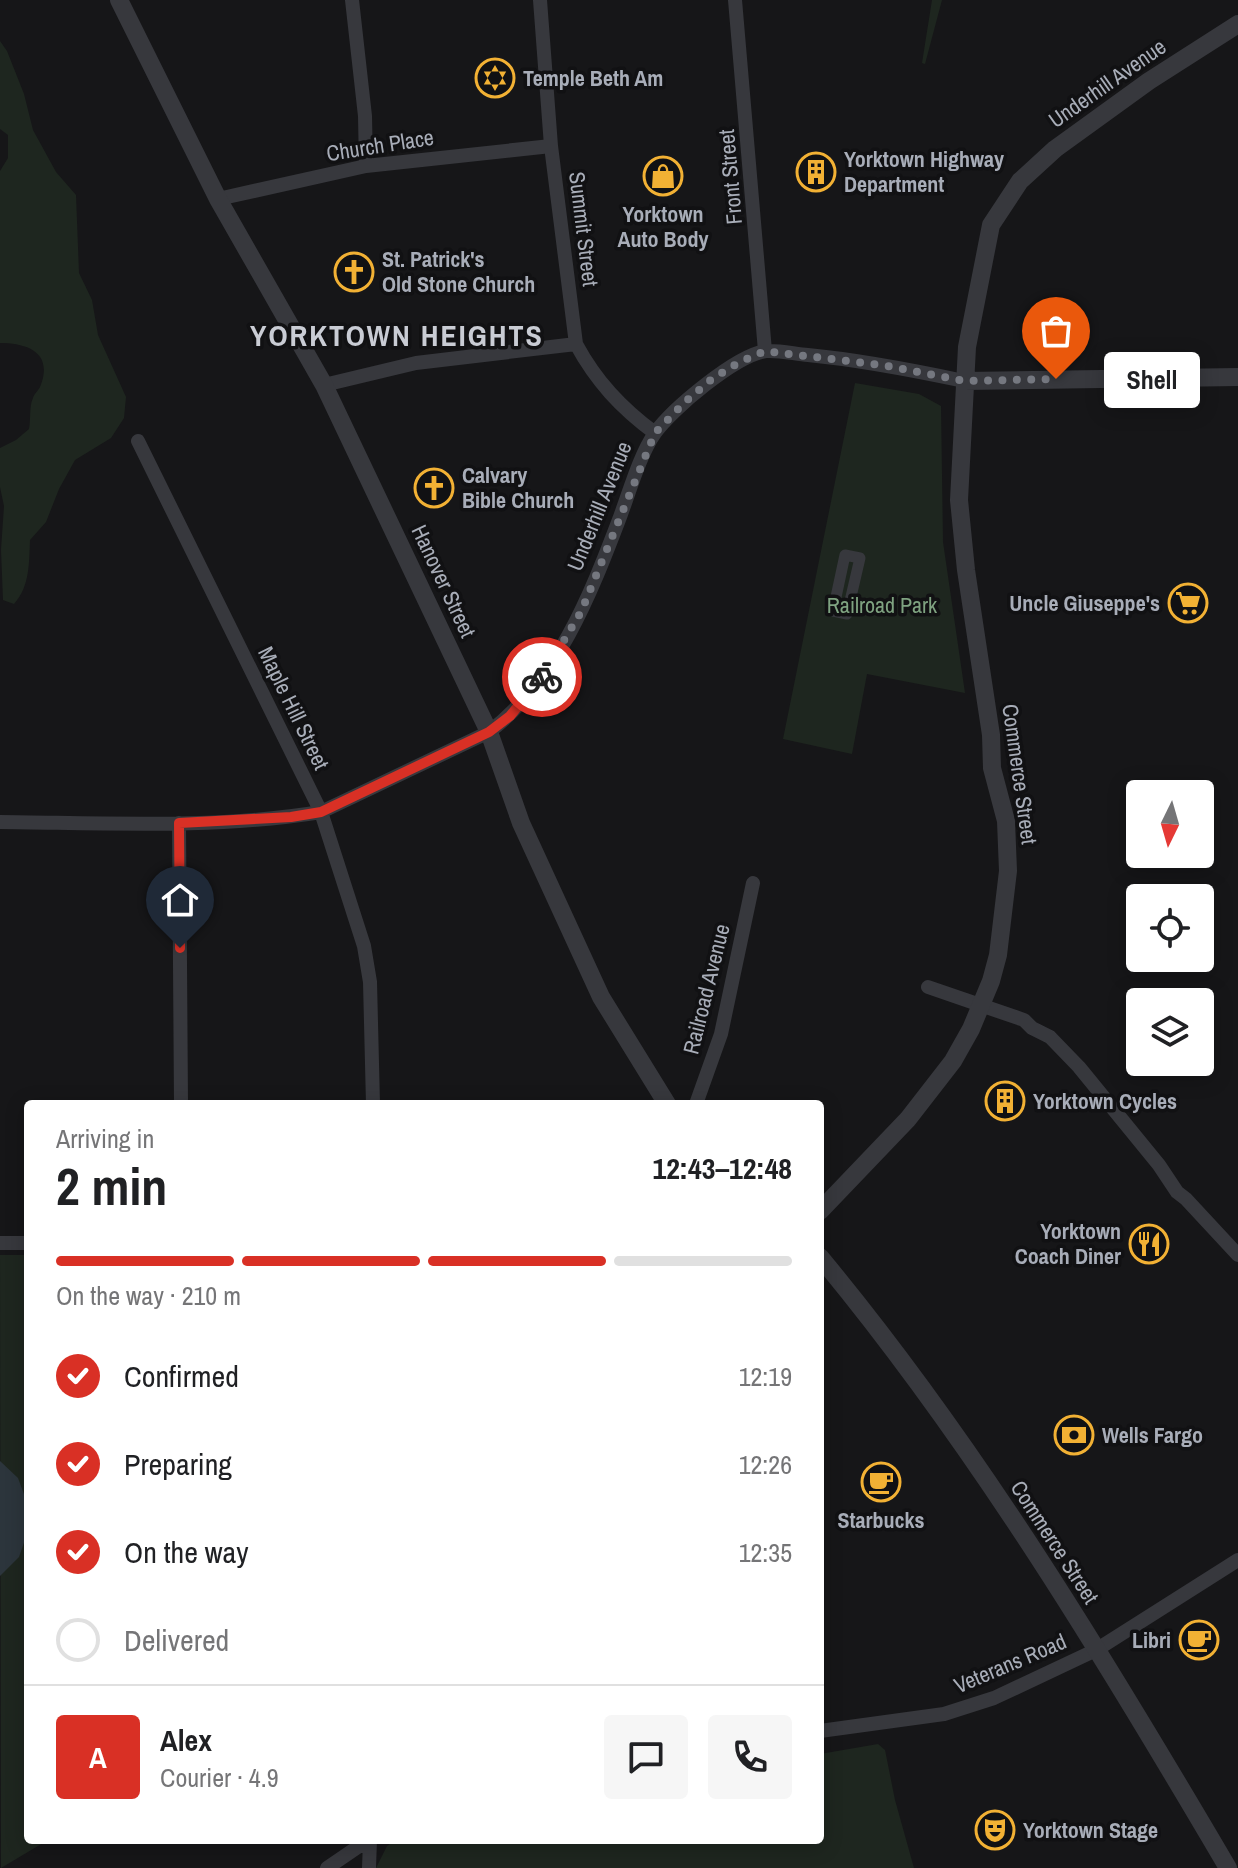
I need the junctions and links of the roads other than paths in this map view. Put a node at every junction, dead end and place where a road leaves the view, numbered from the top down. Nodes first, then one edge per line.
1 (119, 0) edge
2 (352, 0) edge
3 (540, 0) edge
4 (735, 0) edge
5 (1238, 24) edge
6 (551, 146) junction
7 (366, 166) junction
8 (218, 199) junction
9 (576, 344) junction
10 (765, 351) junction
11 (1238, 377) edge
12 (964, 381) junction
13 (324, 385) junction
14 (655, 433) junction
15 (138, 441) dead end
16 (847, 614) joint
17 (489, 732) junction
18 (321, 812) junction
19 (0, 822) edge
20 (179, 823) junction
21 (753, 883) dead end
22 (928, 987) dead end
23 (981, 1005) junction
24 (181, 1100) edge
25 (373, 1100) edge
26 (665, 1100) edge
27 (697, 1100) edge
28 (824, 1207) edge
29 (0, 1243) edge
30 (24, 1243) edge
31 (1238, 1255) edge
32 (824, 1262) edge
33 (1238, 1560) edge
34 (1096, 1650) junction
35 (824, 1730) edge
36 (363, 1844) edge
37 (369, 1844) edge
38 (327, 1868) edge
39 (369, 1868) edge
40 (1228, 1868) edge

1 - 8 street, Hanover Street
2 - 7 street
3 - 6 street, Summit Street
4 - 10 street, Front Street
5 - 12 street, Underhill Avenue
6 - 7 street, Church Place
6 - 9 street, Summit Street
7 - 8 street, Church Place
8 - 13 street, Hanover Street
9 - 13 street
9 - 14 street, Summit Street
10 - 12 street
10 - 14 street, Underhill Avenue
11 - 12 street
12 - 23 street, Commerce Street
13 - 17 street, Hanover Street
14 - 17 street, Underhill Avenue
15 - 18 street, Maple Hill Street
16 - 16 street
17 - 18 street, Underhill Avenue
17 - 26 street, Hanover Street
18 - 20 street, Underhill Avenue
18 - 25 street, Maple Hill Street
19 - 20 street, Underhill Avenue
20 - 24 street
21 - 27 street, Railroad Avenue
22 - 23 street
23 - 28 street, Commerce Street
23 - 31 street
29 - 30 street
32 - 34 street, Commerce Street
33 - 34 street, Veterans Road
34 - 35 street, Veterans Road
34 - 40 street, Commerce Street
36 - 38 street
37 - 39 street

